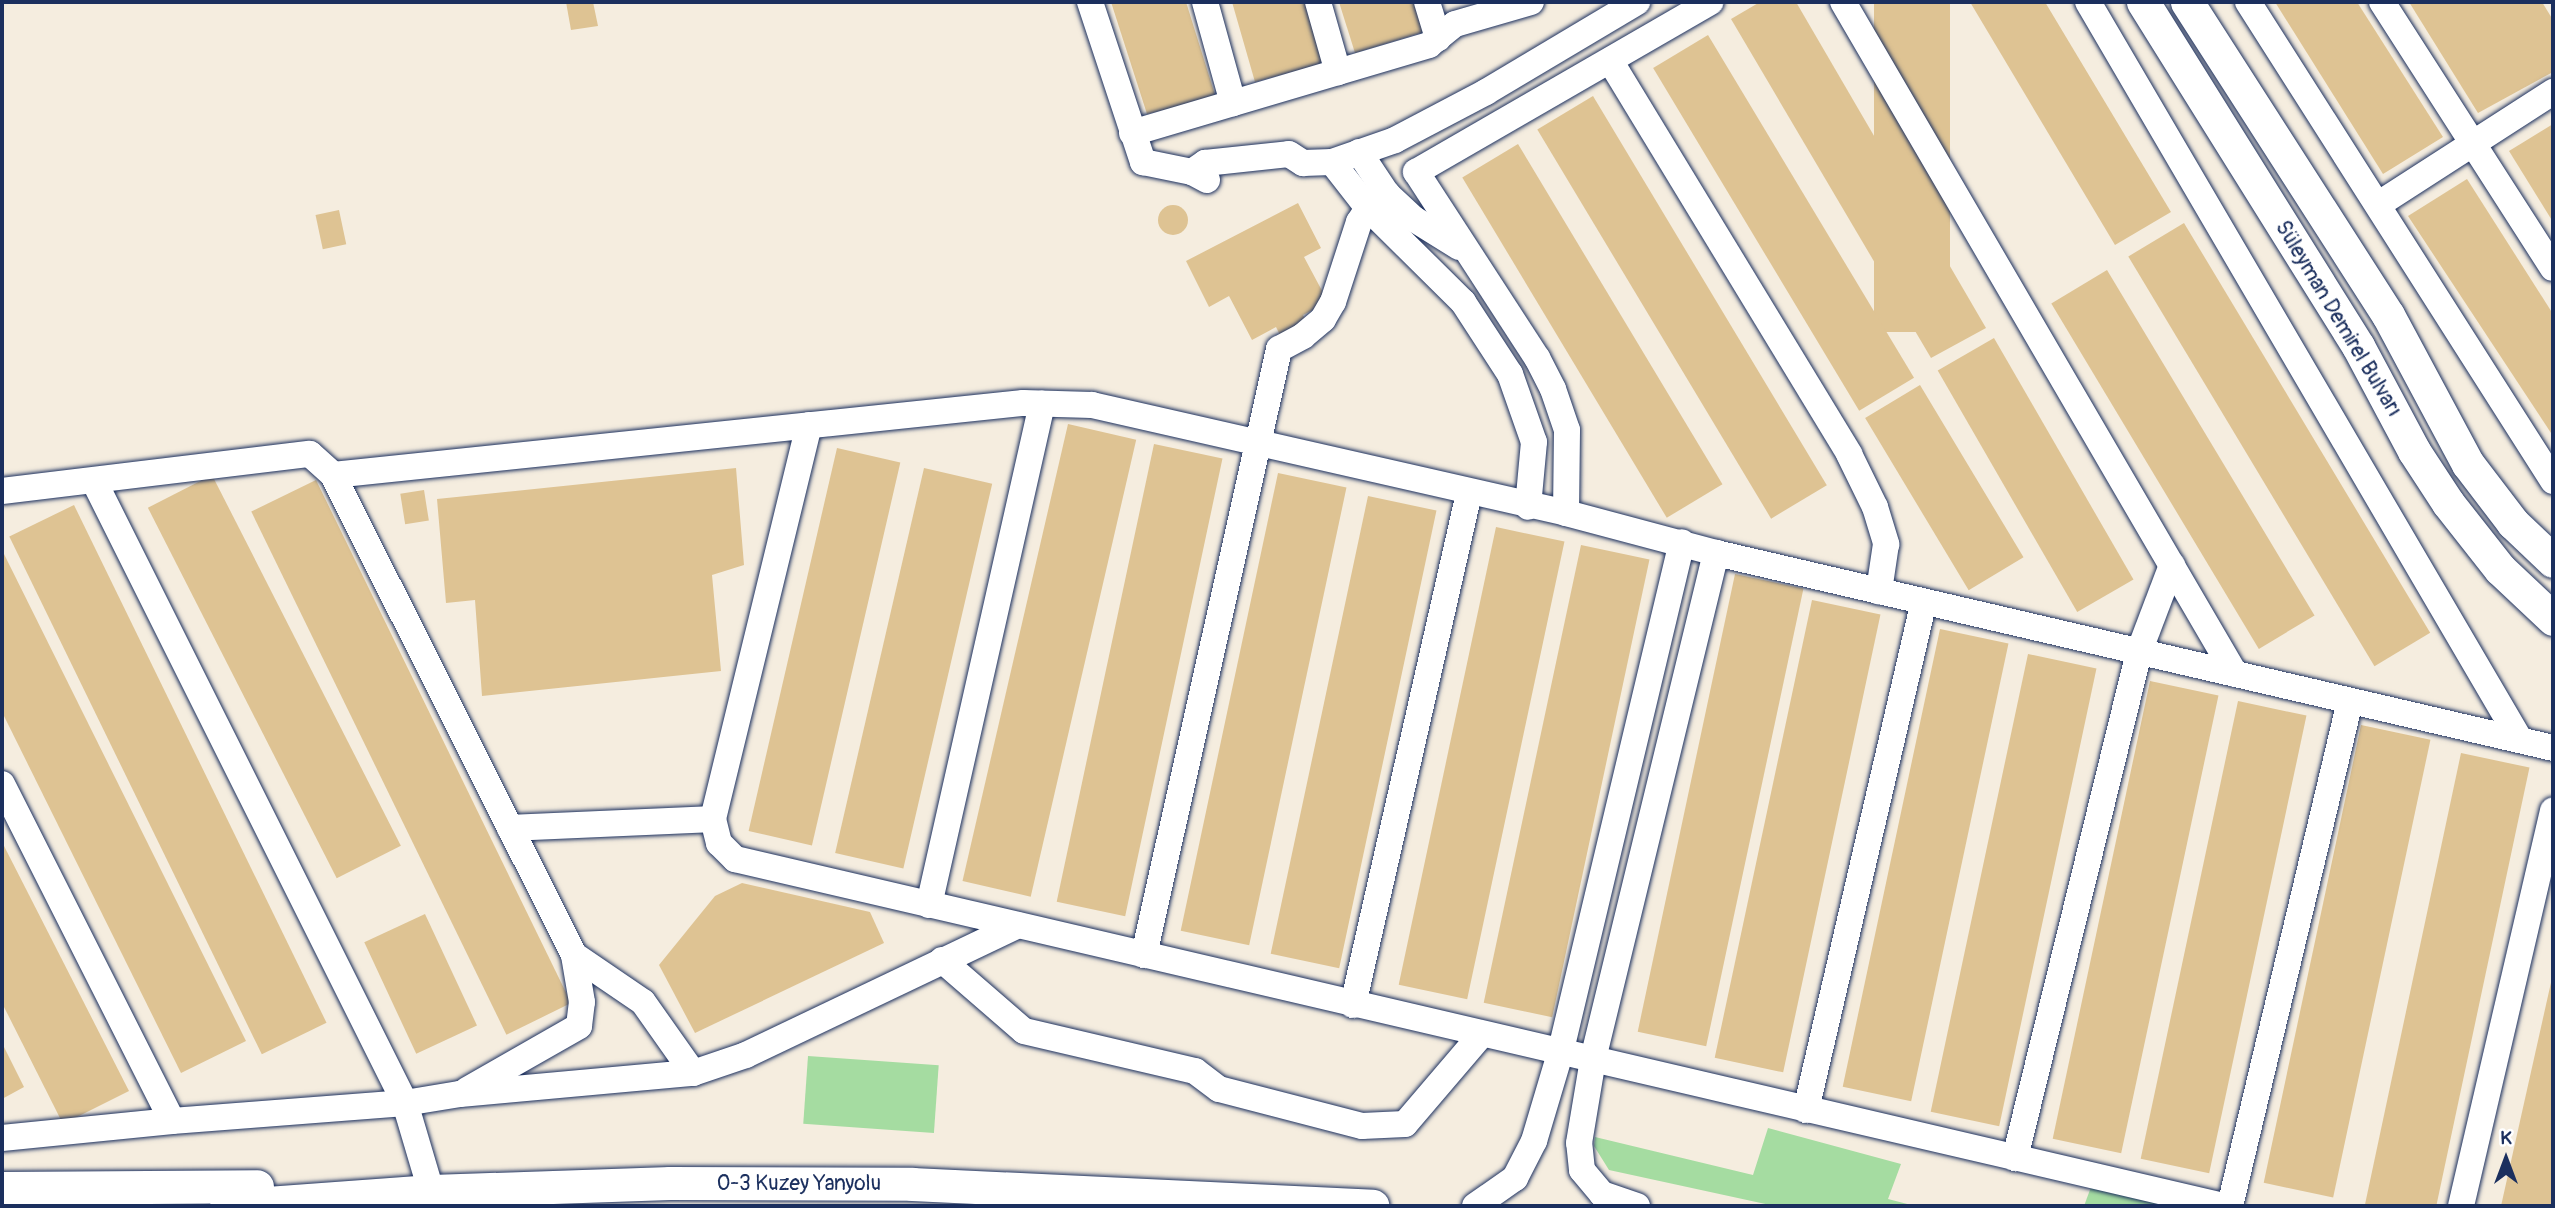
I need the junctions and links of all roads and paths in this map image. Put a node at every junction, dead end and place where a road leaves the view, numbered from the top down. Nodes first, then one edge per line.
1 (1090, 2) edge
2 (1205, 2) edge
3 (1318, 2) edge
4 (1427, 2) edge
5 (1531, 2) edge
6 (1637, 2) edge
7 (1711, 2) edge
8 (1843, 2) edge
9 (2088, 2) edge
10 (2143, 2) edge
11 (2187, 2) edge
12 (2248, 2) edge
13 (2382, 2) edge
14 (1438, 38) junction
15 (1611, 62) junction
16 (1338, 72) junction
17 (2553, 92) edge
18 (1233, 103) junction
19 (1132, 133) junction
20 (2472, 144) junction
21 (1359, 152) junction
22 (1332, 162) junction
23 (1377, 201) junction
24 (2379, 204) junction
25 (1466, 251) junction
26 (2553, 268) edge
27 (1042, 404) junction
28 (809, 425) junction
29 (1259, 444) junction
30 (333, 475) junction
31 (94, 481) junction
32 (2553, 481) edge
33 (2, 492) edge
34 (1469, 493) junction
35 (1528, 507) junction
36 (1566, 513) junction
37 (1682, 542) junction
38 (1716, 553) junction
39 (2553, 561) edge
40 (2172, 565) junction
41 (1879, 591) junction
42 (1924, 601) junction
43 (2553, 620) edge
44 (2139, 652) junction
45 (2235, 674) junction
46 (2350, 701) junction
47 (2520, 740) junction
48 (2553, 748) edge
49 (2, 784) edge
50 (2553, 811) edge
51 (713, 819) junction
52 (510, 828) junction
53 (929, 905) junction
54 (1018, 926) junction
55 (574, 955) junction
56 (1144, 956) junction
57 (942, 960) junction
58 (1353, 1005) junction
59 (1481, 1035) junction
60 (1560, 1054) junction
61 (1593, 1059) junction
62 (693, 1073) junction
63 (460, 1094) junction
64 (405, 1103) junction
65 (1807, 1110) junction
66 (172, 1121) junction
67 (2, 1138) edge
68 (2015, 1158) junction
69 (2, 1188) edge
70 (431, 1191) junction
71 (1263, 1205) edge
72 (226, 1206) edge
73 (1372, 1206) edge
74 (1475, 1206) edge
75 (1637, 1206) edge
76 (2224, 1206) edge
77 (2230, 1206) edge
78 (2461, 1206) edge

1 - 19 street
2 - 18 street
3 - 16 street
4 - 14 street
5 - 14 street
6 - 21 street
7 - 15 street
8 - 40 street
9 - 47 street
10 - 43 main road, Süleyman Demirel Bulvarı
11 - 39 main road, Süleyman Demirel Bulvarı
12 - 24 street
13 - 20 street
14 - 16 street
15 - 25 street
15 - 41 street
16 - 18 street
17 - 20 street
18 - 19 street
19 - 22 street
20 - 24 street
20 - 26 street
21 - 22 street
21 - 23 street
22 - 23 street
23 - 25 street
23 - 29 street
23 - 35 street
24 - 32 street
25 - 36 street
27 - 28 street
27 - 29 street
27 - 53 street
28 - 30 street
28 - 51 street
29 - 34 street
29 - 56 street
30 - 31 street
30 - 52 street
31 - 33 street
31 - 64 street
34 - 35 street
34 - 58 street
35 - 36 street
36 - 37 street
37 - 38 street
37 - 60 street
38 - 41 street
38 - 61 street
40 - 44 street
40 - 45 street
41 - 42 street
42 - 44 street
42 - 65 street
44 - 45 street
44 - 68 street
45 - 46 street
46 - 47 street
46 - 77 street
47 - 48 street
49 - 66 street
50 - 78 street
51 - 52 street
51 - 53 street
52 - 55 street
53 - 54 street
54 - 56 street
54 - 57 street
55 - 62 street
55 - 63 street
56 - 58 street
57 - 59 street
57 - 62 street
58 - 59 street
59 - 60 street
60 - 61 street
60 - 74 street
61 - 65 street
61 - 75 street
62 - 63 street
63 - 64 street
64 - 66 street
64 - 70 street
65 - 68 street
66 - 67 street
68 - 76 street
69 - 70 main road
70 - 71 main road, O-3 Kuzey Yanyolu
70 - 72 main road, O-3 Kuzey Yanyolu
71 - 73 main road, O-3 Kuzey Yanyolu

